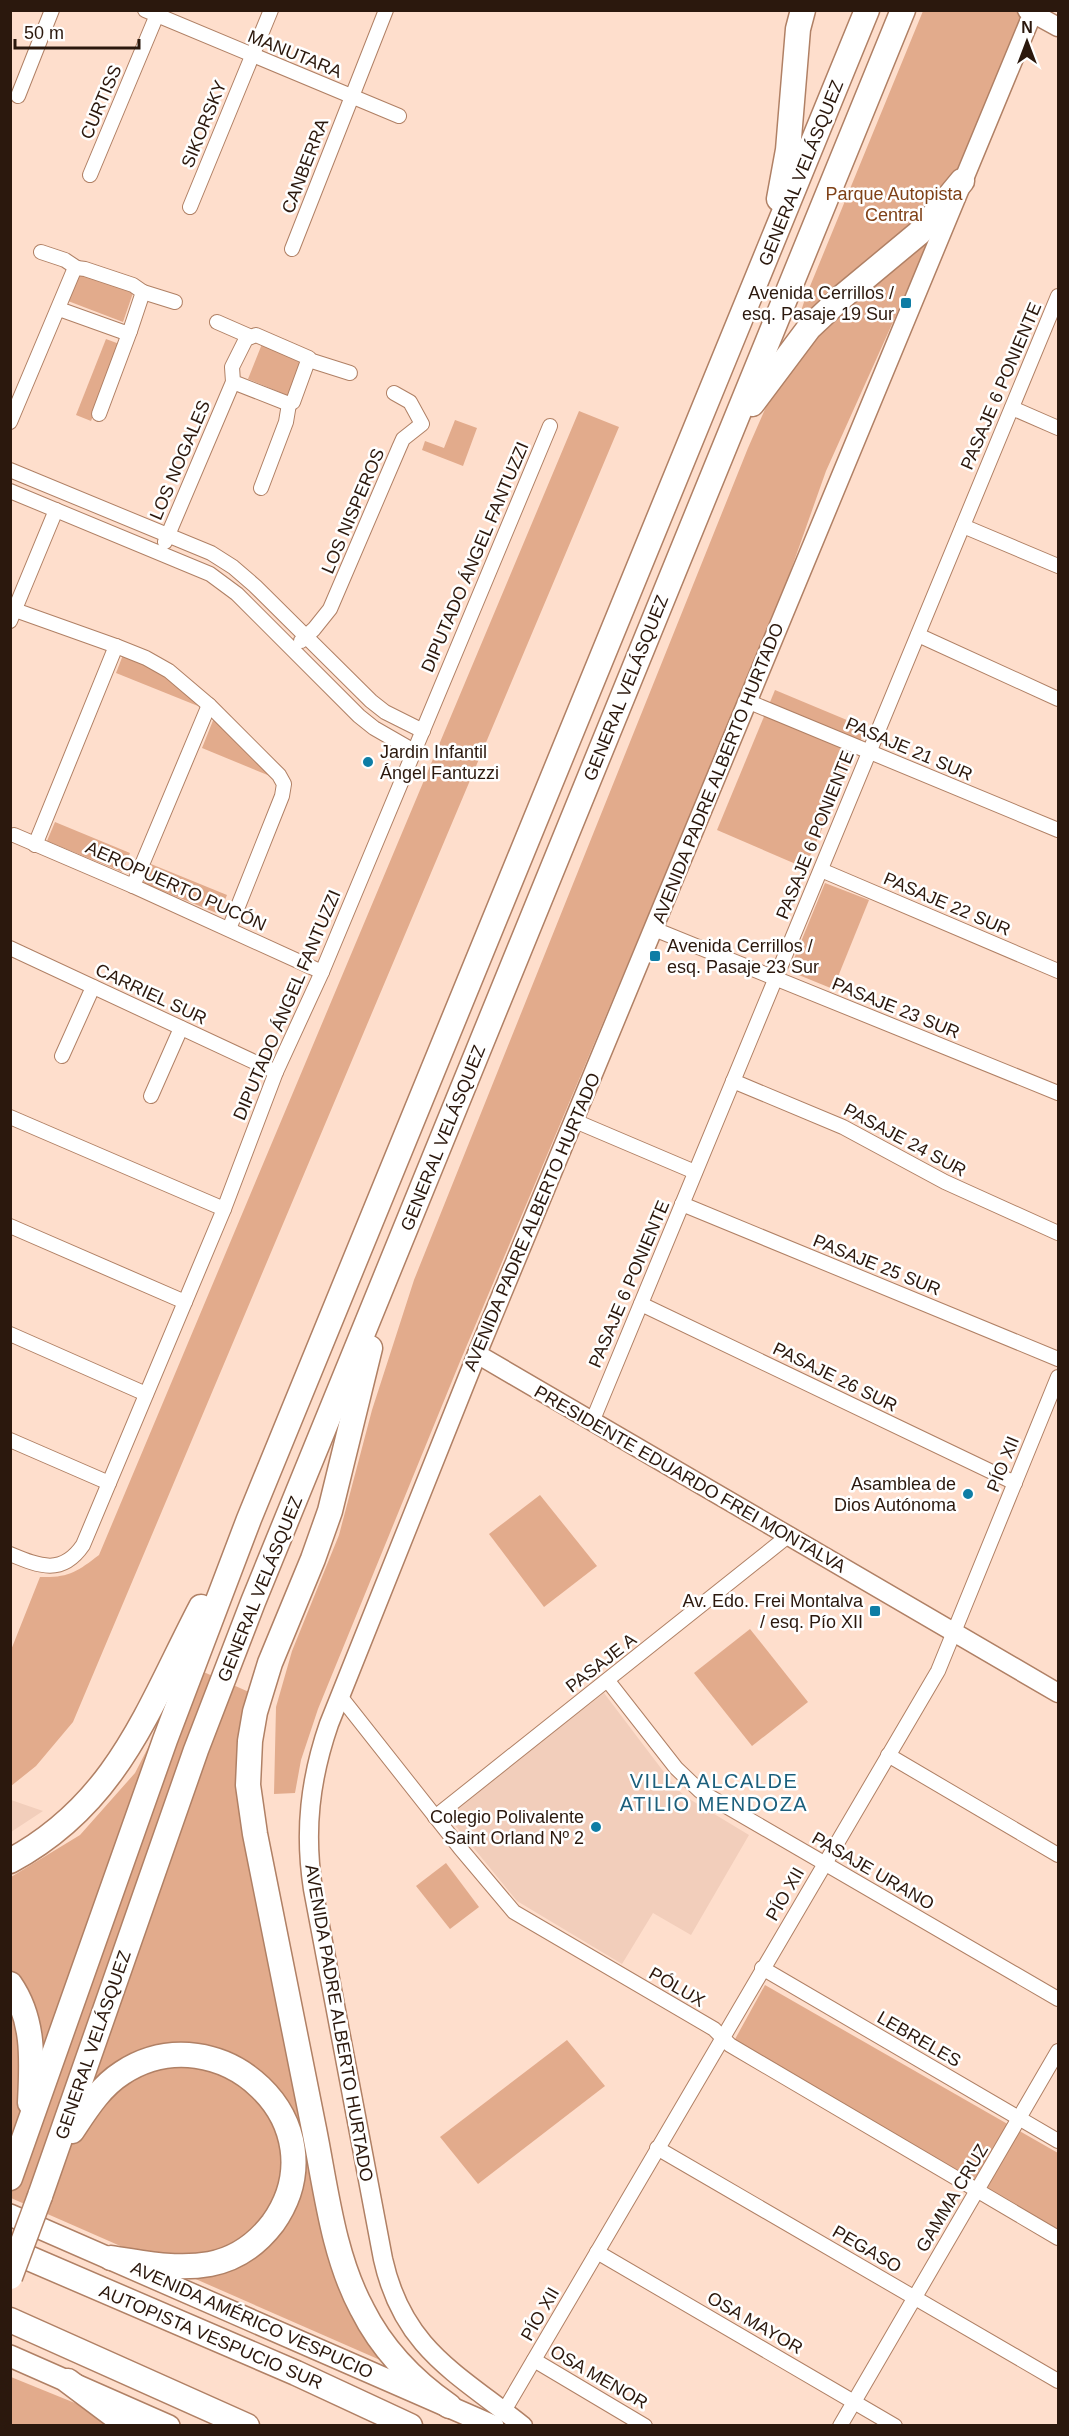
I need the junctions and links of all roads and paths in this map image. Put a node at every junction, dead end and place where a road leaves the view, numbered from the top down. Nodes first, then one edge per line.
1 (52, 10) edge
2 (271, 10) edge
3 (386, 10) edge
4 (803, 10) edge
5 (867, 10) edge
6 (903, 10) edge
7 (1031, 11) edge
8 (154, 12) edge
9 (1059, 27) edge
10 (251, 55) junction
11 (18, 96) dead end
12 (351, 96) junction
13 (399, 116) dead end
14 (90, 175) dead end
15 (962, 181) junction
16 (190, 207) dead end
17 (292, 249) dead end
18 (41, 252) dead end
19 (765, 259) junction
20 (77, 268) junction
21 (143, 292) junction
22 (175, 302) dead end
23 (1057, 302) edge
24 (59, 309) junction
25 (218, 322) dead end
26 (130, 331) junction
27 (249, 336) junction
28 (309, 360) junction
29 (350, 373) dead end
30 (233, 382) junction
31 (394, 393) dead end
32 (289, 404) junction
33 (1012, 408) junction
34 (99, 414) dead end
35 (10, 422) edge
36 (549, 426) dead end
37 (1059, 428) edge
38 (723, 448) junction
39 (10, 470) edge
40 (261, 488) dead end
41 (10, 491) edge
42 (56, 510) junction
43 (963, 526) junction
44 (168, 535) junction
45 (160, 552) junction
46 (1059, 566) edge
47 (13, 616) edge
48 (918, 635) junction
49 (306, 636) junction
50 (116, 646) junction
51 (293, 649) junction
52 (1059, 699) edge
53 (747, 700) junction
54 (209, 705) junction
55 (423, 730) junction
56 (414, 751) junction
57 (870, 752) junction
58 (1059, 830) edge
59 (14, 835) dead end
60 (35, 845) junction
61 (821, 870) junction
62 (133, 886) junction
63 (230, 929) junction
64 (654, 929) junction
65 (10, 948) edge
66 (1059, 971) edge
67 (322, 972) junction
68 (776, 978) junction
69 (93, 987) junction
70 (181, 1028) junction
71 (62, 1056) dead end
72 (276, 1072) junction
73 (733, 1081) junction
74 (1059, 1093) edge
75 (151, 1096) dead end
76 (10, 1117) edge
77 (575, 1121) junction
78 (695, 1172) junction
79 (682, 1204) junction
80 (224, 1209) junction
81 (10, 1226) edge
82 (1059, 1233) edge
83 (395, 1256) junction
84 (185, 1302) junction
85 (641, 1304) junction
86 (10, 1334) edge
87 (477, 1354) junction
88 (1059, 1359) edge
89 (1059, 1377) edge
90 (147, 1394) junction
91 (592, 1422) junction
92 (10, 1440) edge
93 (109, 1483) junction
94 (1014, 1483) junction
95 (249, 1519) junction
96 (788, 1536) junction
97 (10, 1554) edge
98 (954, 1632) junction
99 (609, 1681) junction
100 (1059, 1693) edge
101 (340, 1696) junction
102 (888, 1755) junction
103 (435, 1817) junction
104 (1059, 1855) edge
105 (10, 1861) edge
106 (824, 1863) junction
107 (762, 1968) junction
108 (10, 1984) edge
109 (1059, 1999) edge
110 (722, 2037) junction
111 (1059, 2051) edge
112 (1020, 2118) junction
113 (27, 2132) junction
114 (1059, 2140) edge
115 (657, 2148) junction
116 (51, 2163) junction
117 (10, 2178) edge
118 (977, 2190) junction
119 (10, 2215) edge
120 (1059, 2238) edge
121 (10, 2250) edge
122 (597, 2252) junction
123 (111, 2258) junction
124 (10, 2277) edge
125 (914, 2298) junction
126 (10, 2320) edge
127 (10, 2356) edge
128 (534, 2360) junction
129 (68, 2381) junction
130 (1059, 2381) edge
131 (854, 2402) junction
132 (449, 2406) junction
133 (499, 2418) edge
134 (128, 2426) edge
135 (169, 2426) edge
136 (247, 2426) edge
137 (410, 2426) edge
138 (523, 2426) edge
139 (645, 2426) edge
140 (840, 2426) edge
141 (895, 2426) edge

1 - 11 street
2 - 10 street, SIKORSKY
3 - 12 street, CANBERRA
4 - 19 highway
5 - 19 highway, GENERAL VELÁSQUEZ
6 - 38 highway, GENERAL VELÁSQUEZ
7 - 9 street
7 - 15 street, AVENIDA PADRE ALBERTO HURTADO
8 - 10 street, MANUTARA
8 - 14 street, CURTISS
10 - 12 street, MANUTARA
10 - 16 street, SIKORSKY
12 - 13 street, MANUTARA
12 - 17 street, CANBERRA
15 - 38 highway
15 - 53 street, AVENIDA PADRE ALBERTO HURTADO
18 - 20 street
19 - 95 highway, GENERAL VELÁSQUEZ
20 - 21 street
20 - 24 street
21 - 22 street
21 - 26 street
23 - 33 street, PASAJE 6 PONIENTE
24 - 26 street
24 - 35 street
25 - 27 street
26 - 34 street
27 - 28 street
27 - 30 street, LOS NOGALES
28 - 29 street
28 - 32 street
30 - 32 street
30 - 44 street, LOS NOGALES
31 - 49 street, LOS NISPEROS
32 - 40 street
33 - 37 street
33 - 43 street, PASAJE 6 PONIENTE
36 - 55 street, DIPUTADO ÁNGEL FANTUZZI
38 - 83 highway, GENERAL VELÁSQUEZ
39 - 44 street
41 - 42 street
42 - 45 street
42 - 47 street
43 - 46 street
43 - 48 street, PASAJE 6 PONIENTE
44 - 45 street, LOS NOGALES
44 - 49 street
45 - 51 street
47 - 50 street
48 - 52 street
48 - 57 street, PASAJE 6 PONIENTE
49 - 51 street, LOS NISPEROS
49 - 55 street
50 - 54 street
50 - 60 street
51 - 56 street
53 - 57 street, PASAJE 21 SUR
53 - 64 street, AVENIDA PADRE ALBERTO HURTADO
54 - 62 street
54 - 63 street
55 - 56 street, DIPUTADO ÁNGEL FANTUZZI
56 - 67 street, DIPUTADO ÁNGEL FANTUZZI
57 - 58 street, PASAJE 21 SUR
57 - 61 street, PASAJE 6 PONIENTE
59 - 60 street, AEROPUERTO PUCÓN
60 - 62 street, AEROPUERTO PUCÓN
61 - 66 street, PASAJE 22 SUR
61 - 68 street, PASAJE 6 PONIENTE
62 - 63 street, AEROPUERTO PUCÓN
63 - 67 street, AEROPUERTO PUCÓN
64 - 68 street, PASAJE 23 SUR
64 - 77 street, AVENIDA PADRE ALBERTO HURTADO
65 - 69 street, CARRIEL SUR
67 - 72 street, DIPUTADO ÁNGEL FANTUZZI
68 - 73 street, PASAJE 6 PONIENTE
68 - 74 street, PASAJE 23 SUR
69 - 70 street, CARRIEL SUR
69 - 71 street
70 - 72 street, CARRIEL SUR
70 - 75 street
72 - 80 street, DIPUTADO ÁNGEL FANTUZZI
73 - 78 street, PASAJE 6 PONIENTE
73 - 82 street, PASAJE 24 SUR
76 - 80 street
77 - 78 street
77 - 87 street, AVENIDA PADRE ALBERTO HURTADO
78 - 79 street, PASAJE 6 PONIENTE
79 - 85 street, PASAJE 6 PONIENTE
79 - 88 street, PASAJE 25 SUR
80 - 84 street, DIPUTADO ÁNGEL FANTUZZI
81 - 84 street
83 - 116 highway, GENERAL VELÁSQUEZ
83 - 132 highway
84 - 90 street, DIPUTADO ÁNGEL FANTUZZI
85 - 91 street, PASAJE 6 PONIENTE
85 - 94 street, PASAJE 26 SUR
86 - 90 street
87 - 91 street, PRESIDENTE EDUARDO FREI MONTALVA
87 - 101 street, AVENIDA PADRE ALBERTO HURTADO
89 - 94 street, PÍO XII
90 - 93 street, DIPUTADO ÁNGEL FANTUZZI
91 - 96 street, PRESIDENTE EDUARDO FREI MONTALVA
92 - 93 street
93 - 97 street, DIPUTADO ÁNGEL FANTUZZI
94 - 98 street, PÍO XII
95 - 105 highway
95 - 113 highway, GENERAL VELÁSQUEZ
96 - 98 street, PRESIDENTE EDUARDO FREI MONTALVA
96 - 99 street, PASAJE A
98 - 100 street, PRESIDENTE EDUARDO FREI MONTALVA
98 - 102 street, PÍO XII
99 - 103 street, PASAJE A
99 - 106 street, PASAJE URANO
101 - 103 street, PÓLUX
101 - 133 street, AVENIDA PADRE ALBERTO HURTADO
102 - 104 street
102 - 106 street, PÍO XII
103 - 110 street, PÓLUX
106 - 107 street, PÍO XII
106 - 109 street, PASAJE URANO
107 - 110 street, PÍO XII
107 - 112 street, LEBRELES
108 - 113 highway
110 - 115 street, PÍO XII
110 - 118 street, PÓLUX
111 - 112 street, GAMMA CRUZ
112 - 114 street, LEBRELES
112 - 118 street, GAMMA CRUZ
113 - 117 highway, GENERAL VELÁSQUEZ
115 - 122 street, PÍO XII
115 - 125 street, PEGASO
116 - 123 highway
116 - 124 highway, GENERAL VELÁSQUEZ, bridge
118 - 120 street, PÓLUX
118 - 125 street, GAMMA CRUZ
119 - 123 main road, AVENIDA AMÉRICO VESPUCIO
121 - 137 highway, AUTOPISTA VESPUCIO SUR
122 - 128 street, PÍO XII
122 - 131 street, OSA MAYOR
123 - 132 main road, AVENIDA AMÉRICO VESPUCIO
125 - 130 street, PEGASO
125 - 131 street, GAMMA CRUZ
126 - 136 highway
127 - 129 main road
128 - 133 street, PÍO XII
128 - 139 street, OSA MENOR
129 - 134 highway
129 - 135 main road
131 - 140 street, GAMMA CRUZ
131 - 141 street, OSA MAYOR
132 - 133 main road, AVENIDA AMÉRICO VESPUCIO
133 - 138 street, AVENIDA PADRE ALBERTO HURTADO

